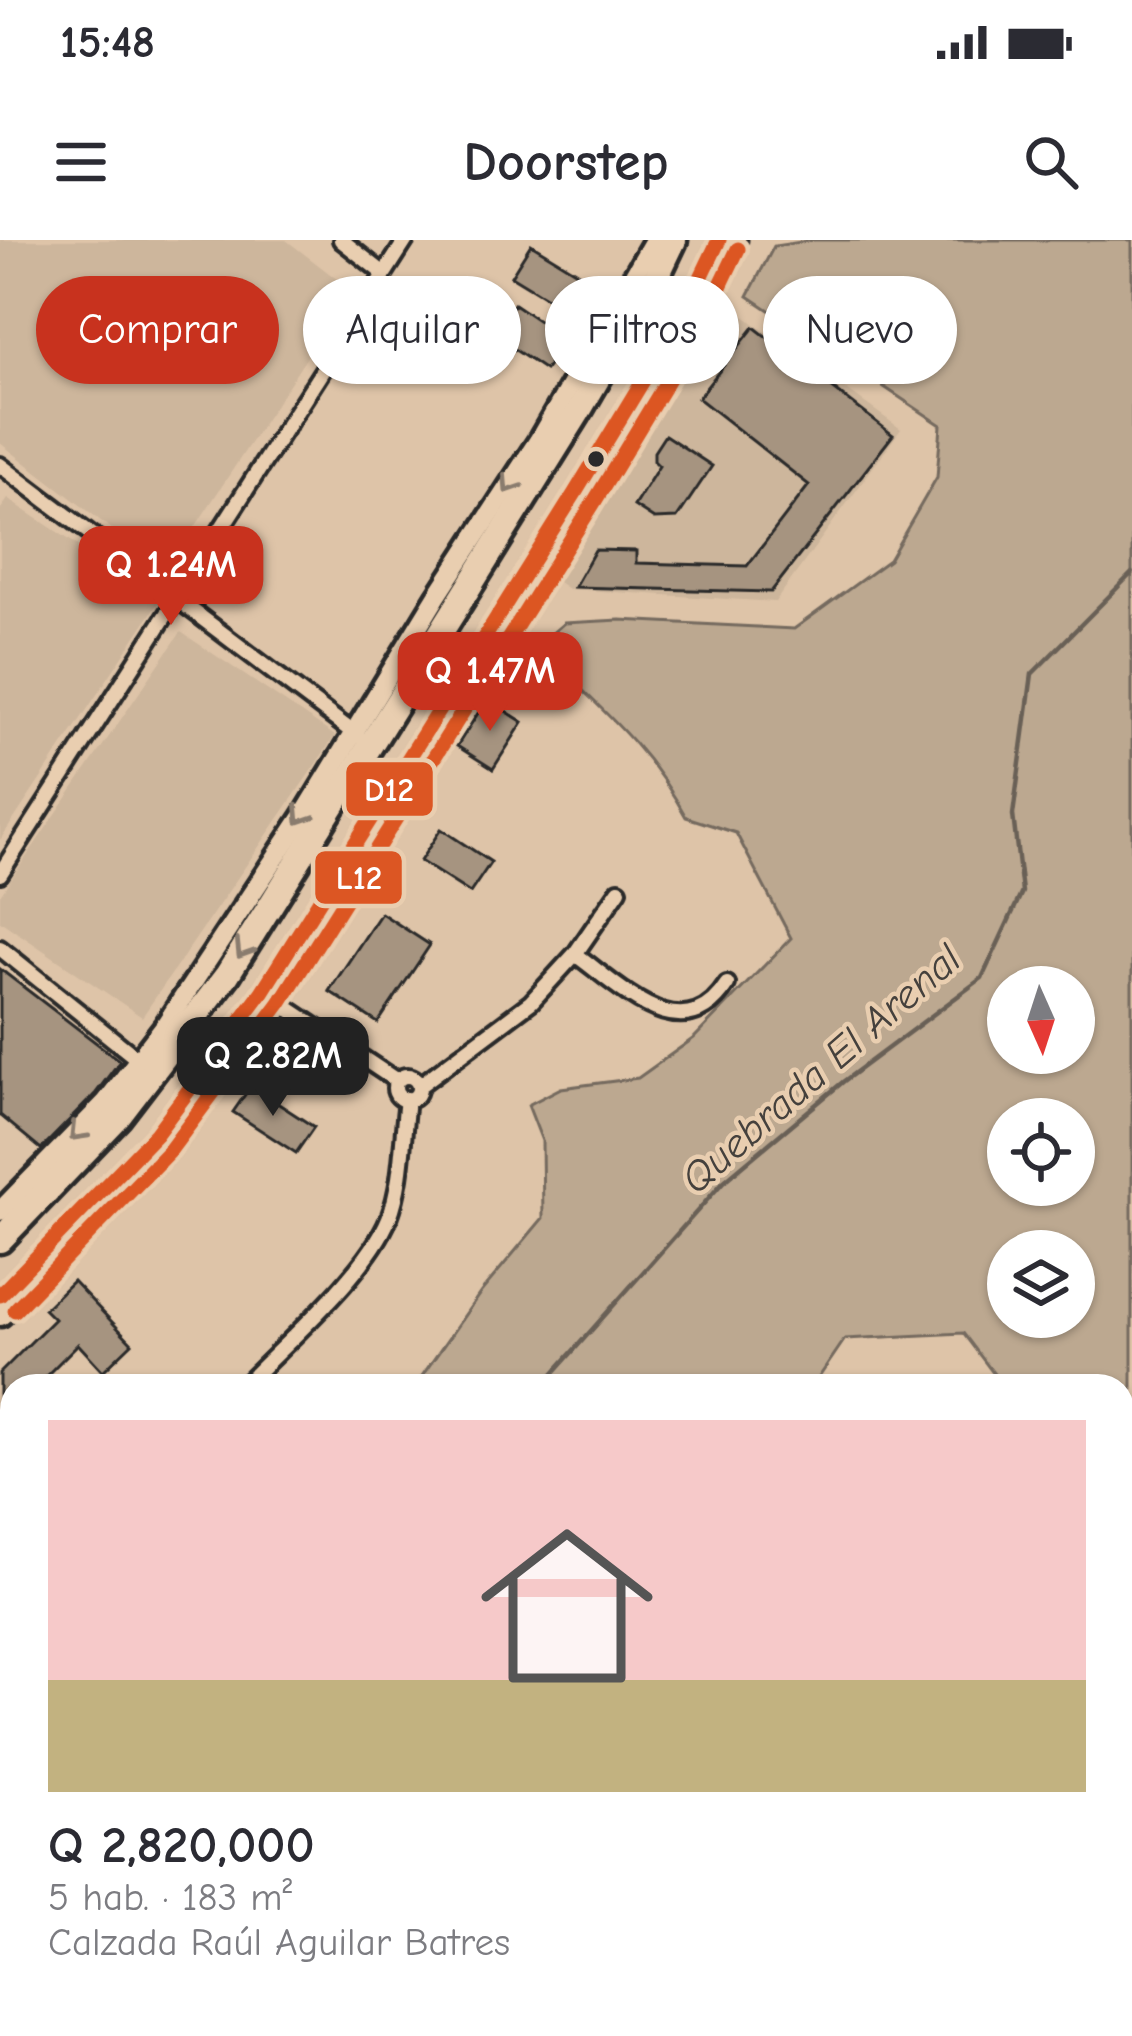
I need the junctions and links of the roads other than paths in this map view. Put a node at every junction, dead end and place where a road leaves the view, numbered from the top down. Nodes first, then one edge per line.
1 (341, 240) edge
2 (406, 240) edge
3 (654, 240) edge
4 (674, 240) edge
5 (733, 240) edge
6 (382, 273) junction
7 (654, 276) edge
8 (589, 384) edge
9 (593, 384) edge
10 (538, 441) junction
11 (0, 465) edge
12 (174, 599) junction
13 (363, 740) junction
14 (0, 874) edge
15 (619, 890) dead end
16 (0, 947) edge
17 (575, 954) junction
18 (727, 985) dead end
19 (274, 999) junction
20 (147, 1067) junction
21 (397, 1082) junction
22 (418, 1086) junction
23 (406, 1099) junction
24 (0, 1211) edge
25 (0, 1240) edge
26 (0, 1313) edge
27 (256, 1374) edge

1 - 6 street
2 - 6 street
3 - 10 street
4 - 7 highway
5 - 19 highway
6 - 12 street
8 - 10 highway
9 - 13 highway
10 -> 13 street
11 - 12 street
12 - 13 street
12 - 14 street
13 -> 20 highway
15 - 17 street
16 - 20 street
17 - 18 street
17 - 22 street
19 - 21 street
19 - 26 highway
20 -> 24 street
20 - 25 highway
21 - 22 street
21 - 23 street
22 - 23 street
23 - 27 street

